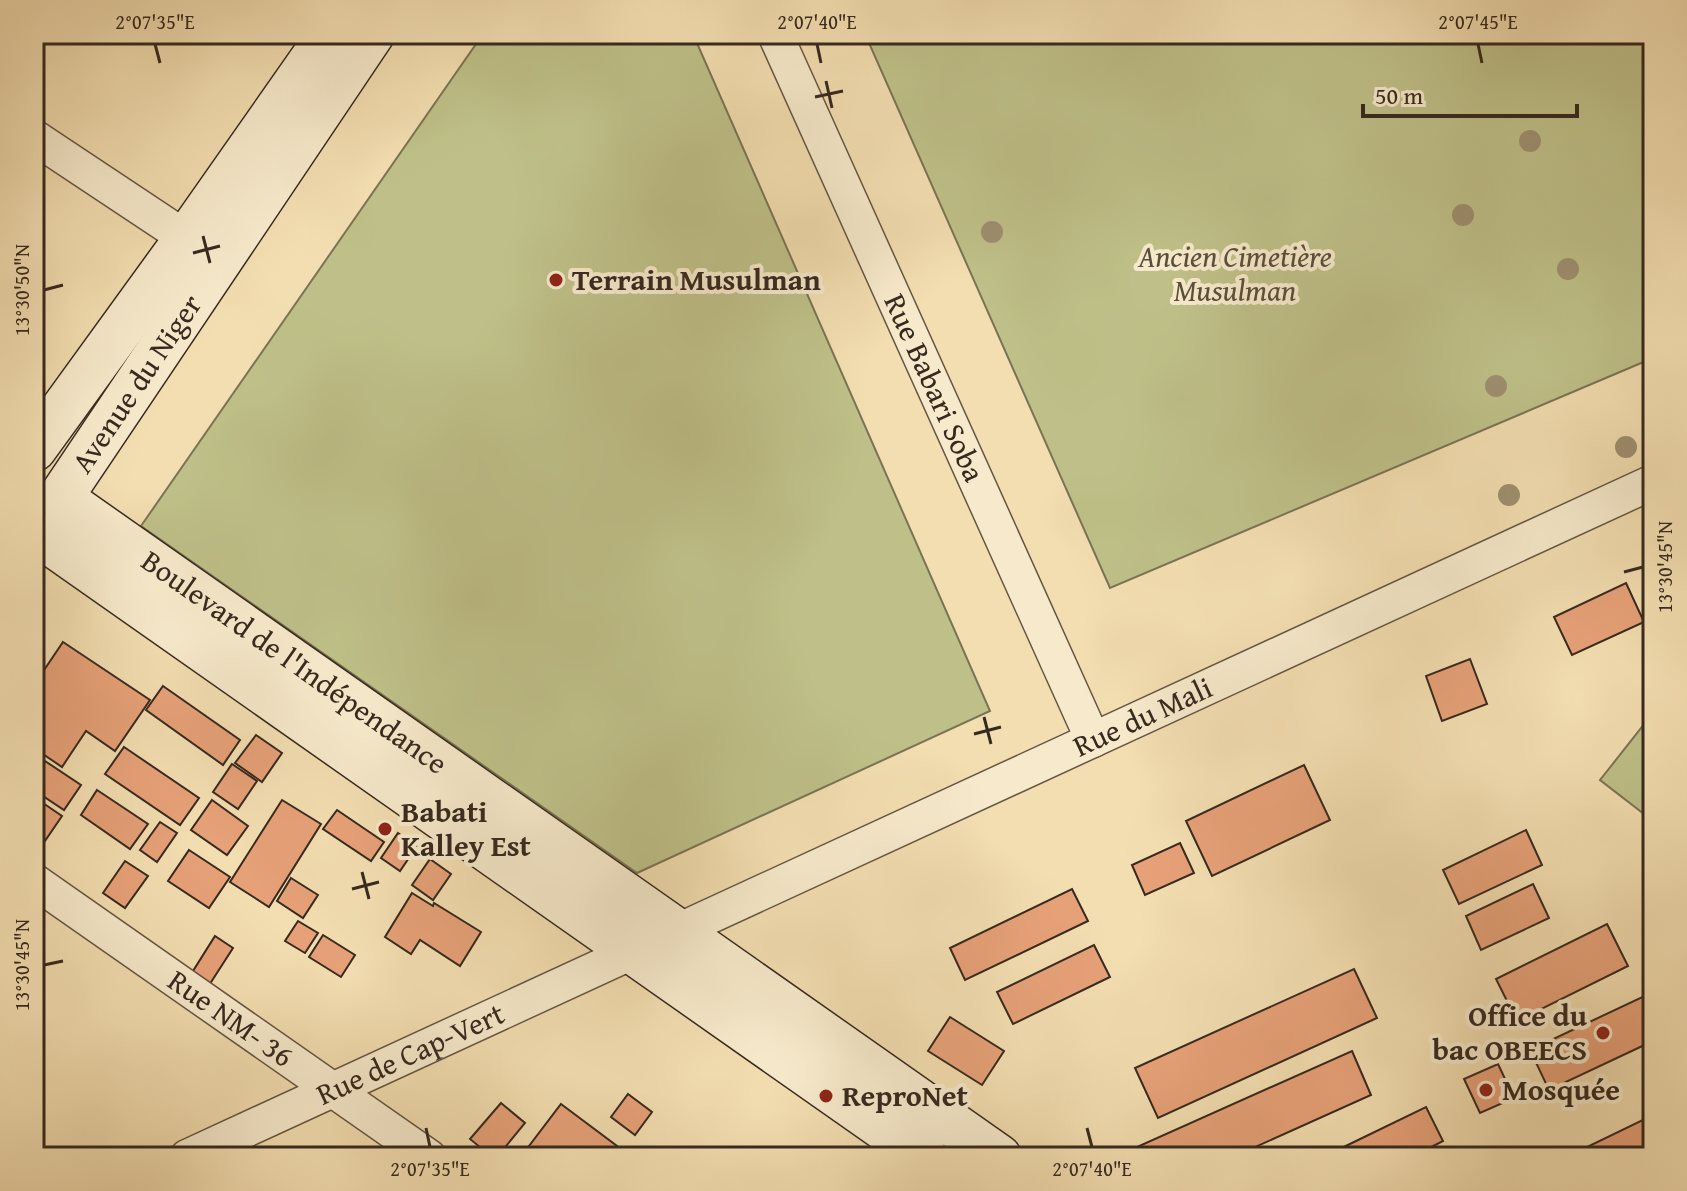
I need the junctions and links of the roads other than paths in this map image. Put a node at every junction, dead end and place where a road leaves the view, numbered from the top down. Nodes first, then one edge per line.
1 (775, 34) edge
2 (343, 38) edge
3 (34, 137) edge
4 (203, 249) junction
5 (34, 449) edge
6 (1653, 482) edge
7 (53, 487) edge
8 (35, 535) edge
9 (1093, 740) junction
10 (34, 881) edge
11 (678, 931) junction
12 (634, 952) junction
13 (333, 1090) junction
14 (187, 1157) edge
15 (429, 1157) edge
16 (925, 1157) edge
17 (999, 1157) edge

1 - 9 street, Rue Babari Soba
2 - 4 main road, Avenue du Niger
3 - 4 street
4 - 5 main road, Avenue du Niger
4 - 7 main road, Avenue du Niger
6 - 9 street, Rue du Mali
7 - 8 main road, Avenue du Niger
7 - 11 main road, Boulevard de l'Indépendance
8 - 12 main road, Boulevard de l'Indépendance
9 - 11 street, Rue du Mali
10 - 13 street, Rue NM- 36
11 - 12 street, Rue du Mali
11 - 17 main road, Boulevard de l'Indépendance
12 - 13 street, Rue de Cap-Vert
12 - 16 main road, Boulevard de l'Indépendance
13 - 14 street, Rue de Cap-Vert
13 - 15 street, Rue NM- 36

